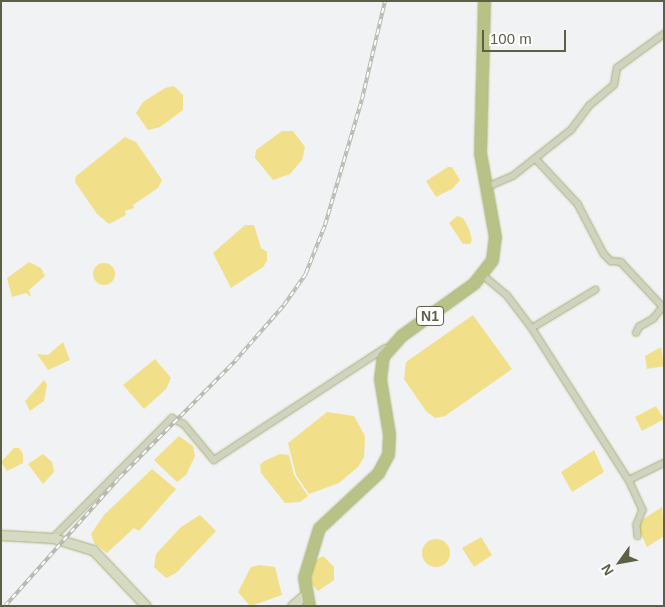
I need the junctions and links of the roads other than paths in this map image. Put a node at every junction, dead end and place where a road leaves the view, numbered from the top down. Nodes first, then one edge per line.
1 (484, 1) edge
2 (664, 34) edge
3 (536, 159) junction
4 (486, 187) junction
5 (483, 275) junction
6 (596, 290) dead end
7 (663, 308) edge
8 (532, 328) junction
9 (636, 333) dead end
10 (393, 343) junction
11 (664, 463) edge
12 (629, 480) junction
13 (1, 535) edge
14 (638, 536) dead end
15 (53, 538) junction
16 (306, 594) junction
17 (146, 606) edge
18 (292, 606) edge
19 (309, 606) edge

1 - 4 highway, N1
2 - 3 street
3 - 4 street
3 - 7 street
4 - 5 highway, N1
5 - 8 street
5 - 10 highway, N1
6 - 8 street
7 - 9 street
8 - 12 street
10 - 15 street
10 - 16 highway, N1
11 - 12 street
12 - 14 street
13 - 15 street
15 - 17 street
16 - 18 street
16 - 19 highway, N1

